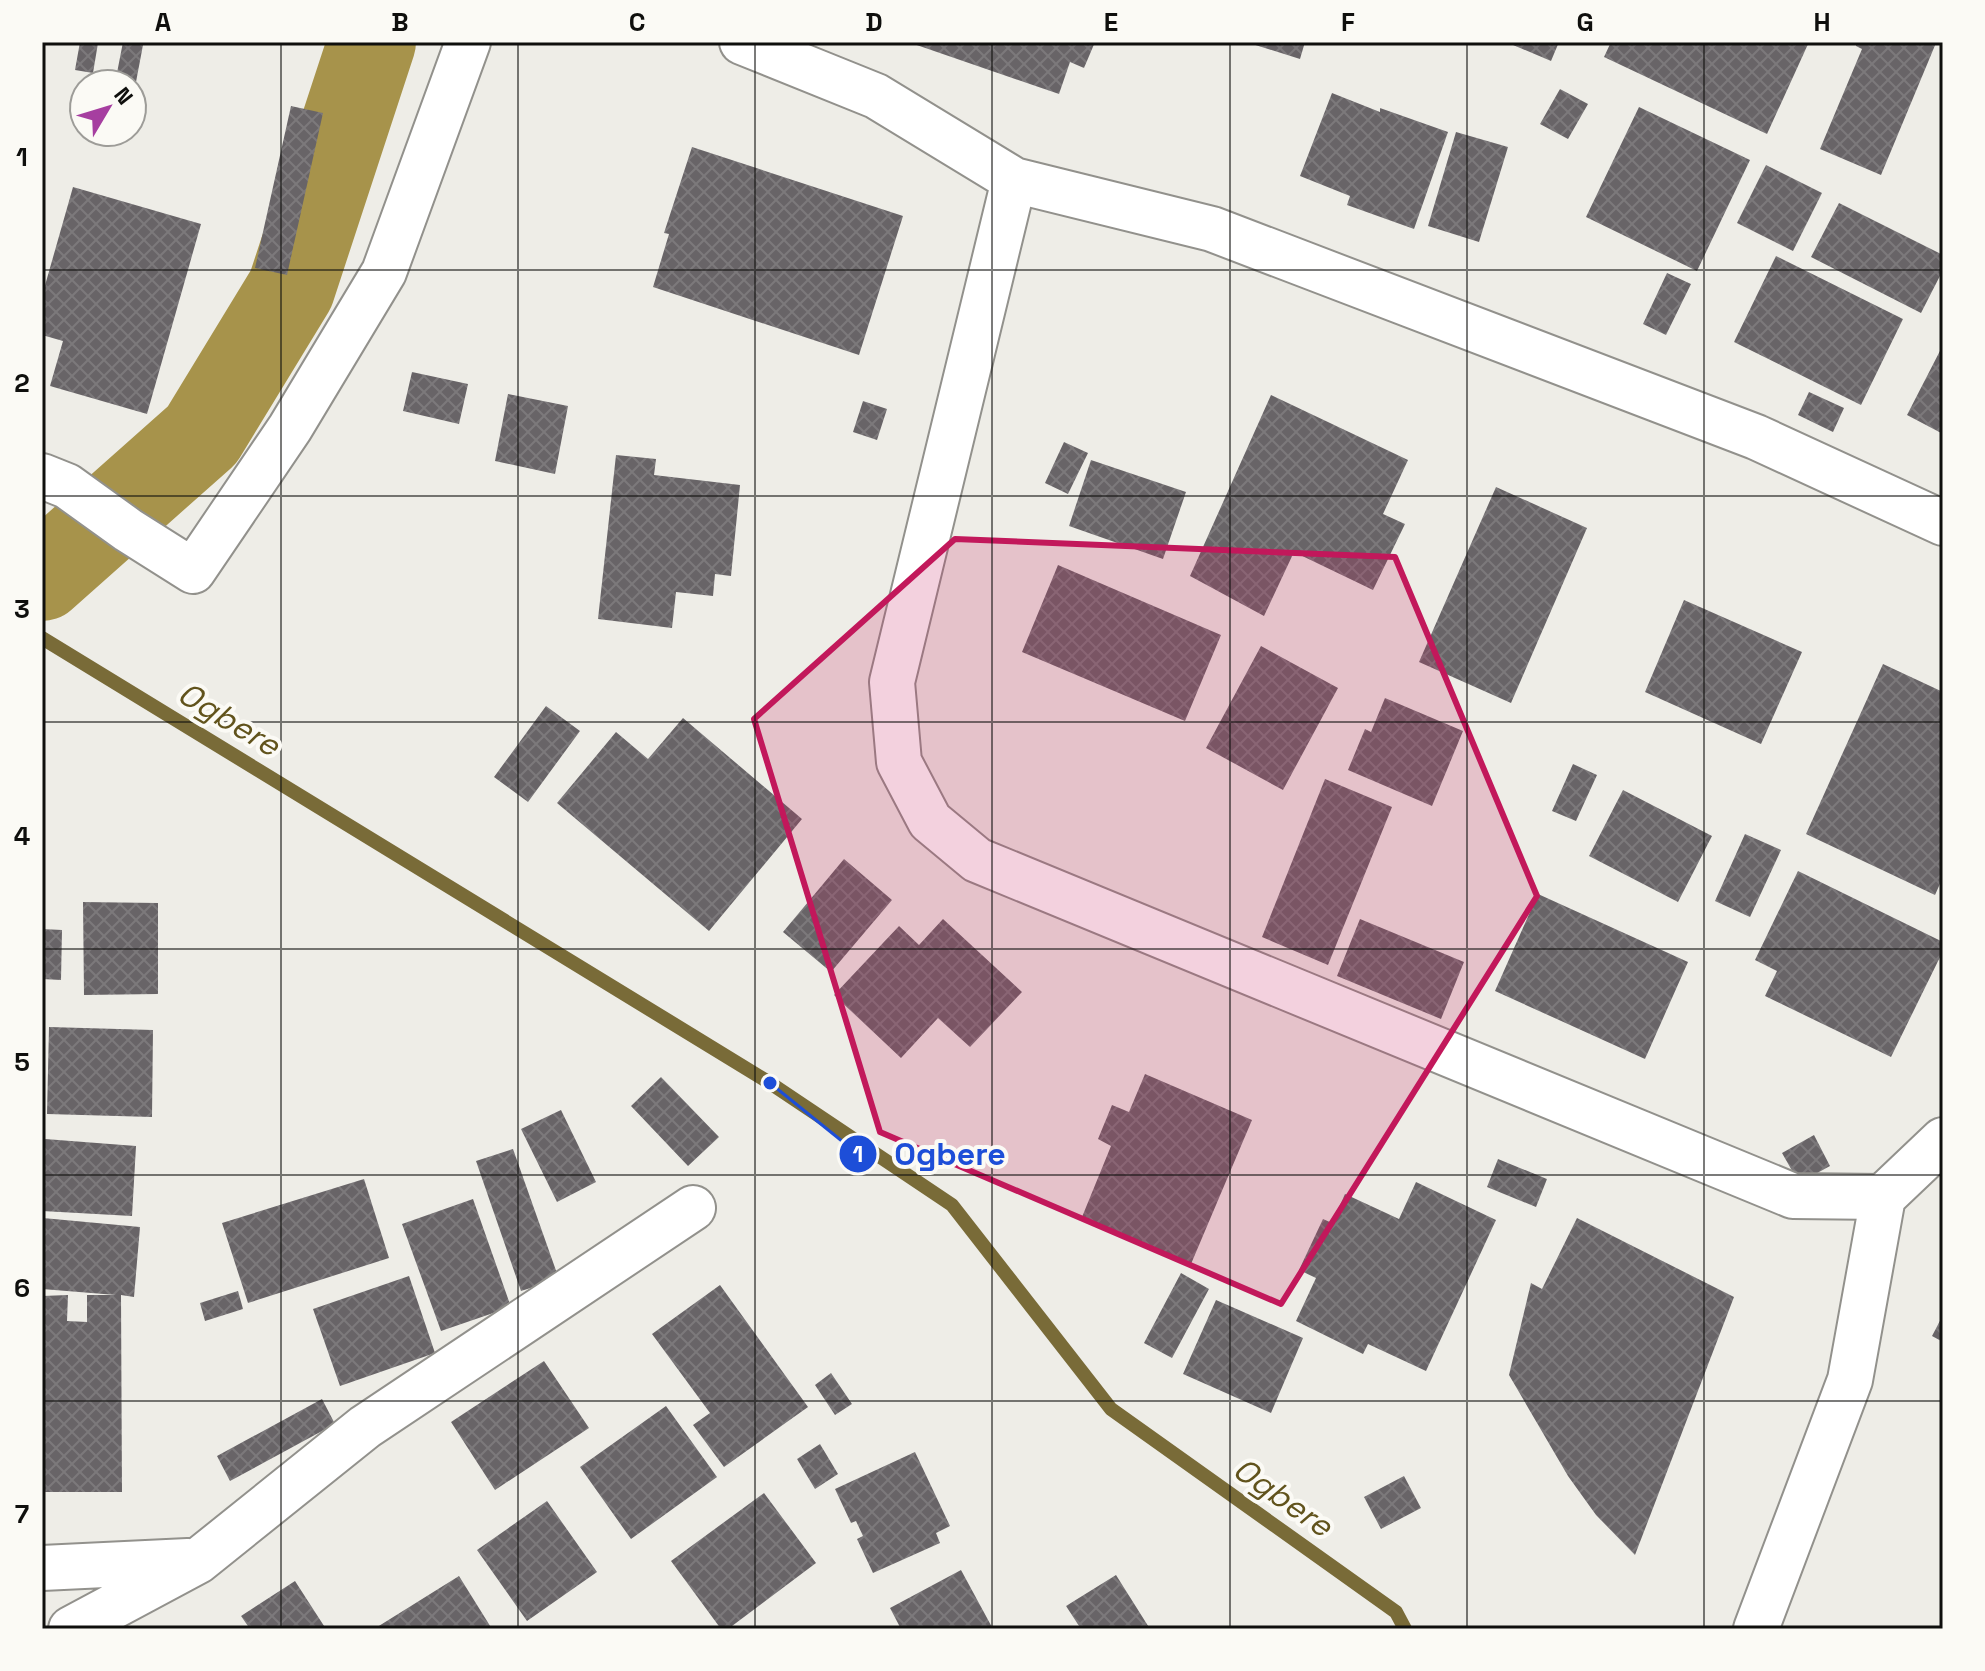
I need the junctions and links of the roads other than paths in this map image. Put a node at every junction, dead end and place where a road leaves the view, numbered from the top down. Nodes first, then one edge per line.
1 (468, 42) edge
2 (742, 42) edge
3 (1014, 180) junction
4 (55, 481) edge
5 (1943, 523) edge
6 (1943, 1140) edge
7 (1883, 1197) junction
8 (693, 1208) dead end
9 (198, 1561) junction
10 (42, 1568) edge
11 (71, 1629) edge
12 (1756, 1629) edge

1 - 4 street
2 - 3 street
3 - 5 street
3 - 7 street
6 - 7 street
7 - 12 street
8 - 9 street
9 - 10 street
9 - 11 street

